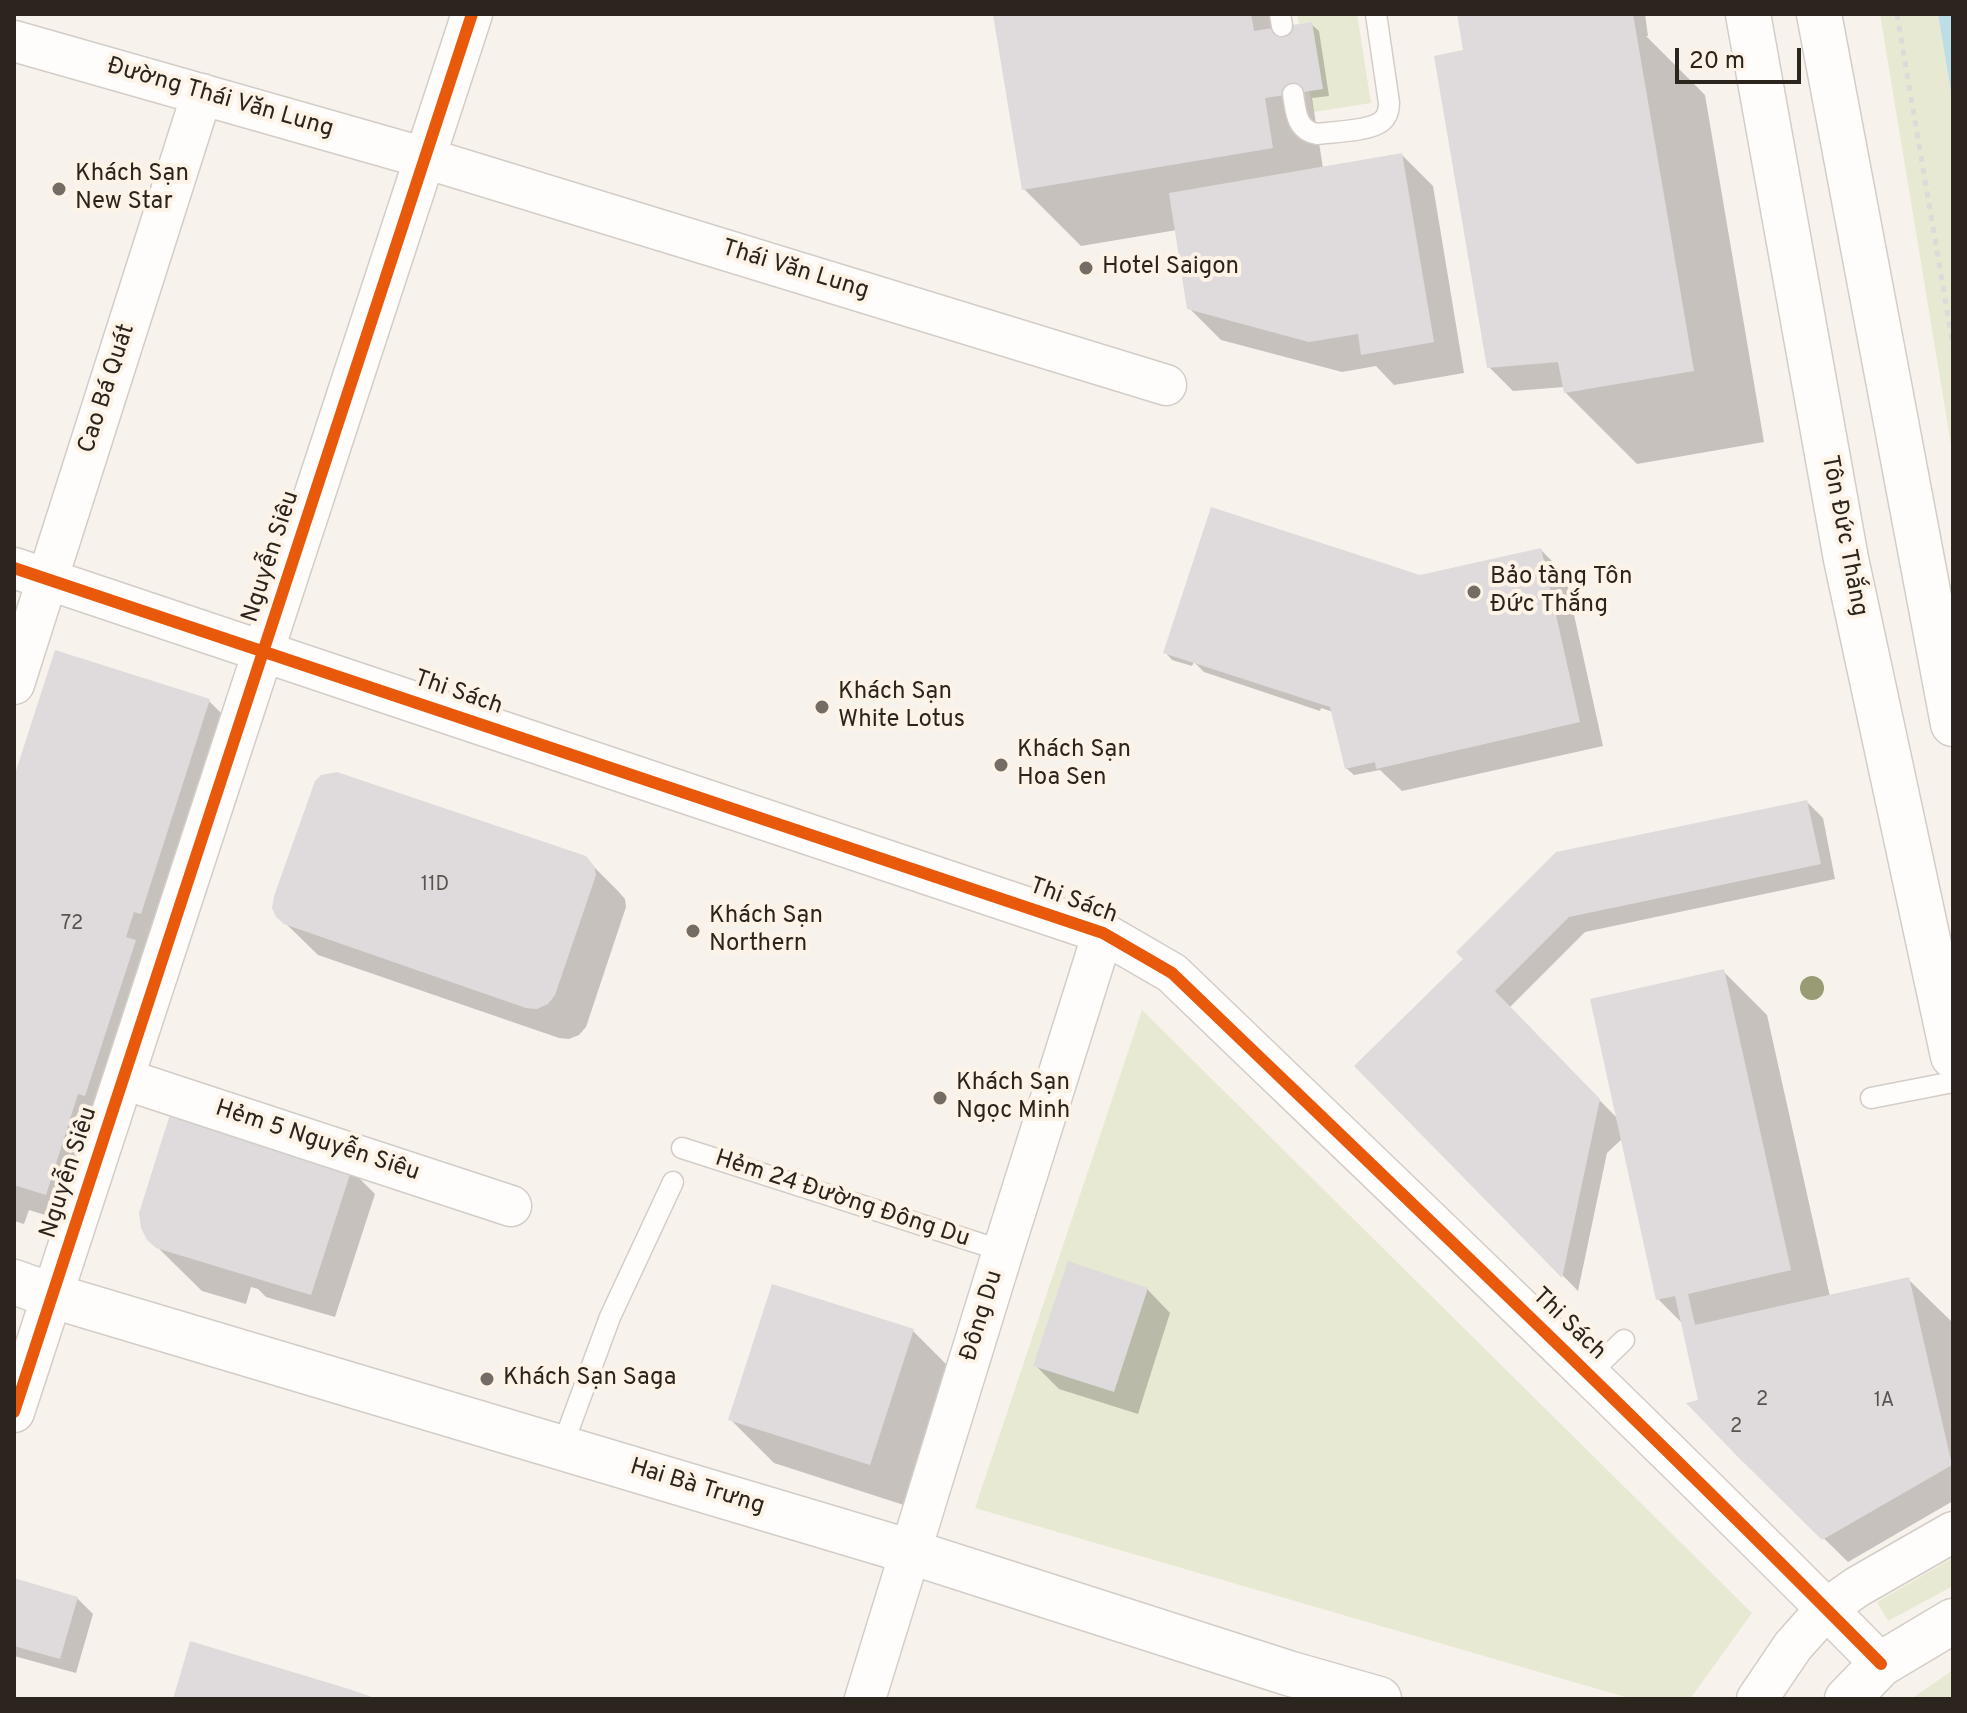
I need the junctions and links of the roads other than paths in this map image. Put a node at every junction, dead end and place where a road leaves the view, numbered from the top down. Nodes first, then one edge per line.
1 (472, 14) edge
2 (1376, 14) edge
3 (1748, 14) edge
4 (1819, 14) edge
5 (14, 41) edge
6 (202, 94) junction
7 (1293, 94) dead end
8 (425, 158) junction
9 (1166, 385) dead end
10 (31, 574) edge
11 (264, 652) junction
12 (14, 684) edge
13 (1953, 724) edge
14 (1103, 933) junction
15 (1953, 1056) edge
16 (124, 1079) junction
17 (1953, 1082) edge
18 (1871, 1098) dead end
19 (682, 1148) dead end
20 (673, 1182) dead end
21 (511, 1206) dead end
22 (1003, 1251) junction
23 (34, 1289) edge
24 (1624, 1340) dead end
25 (25, 1344) edge
26 (1588, 1375) junction
27 (14, 1412) edge
28 (562, 1447) junction
29 (1953, 1532) edge
30 (911, 1552) junction
31 (1826, 1609) junction
32 (1953, 1621) edge
33 (1881, 1664) junction
34 (1284, 1686) edge
35 (865, 1699) edge
36 (1379, 1699) edge
37 (1757, 1699) edge
38 (1847, 1699) edge

1 - 8 street, Nguyễn Siêu
2 - 7 lane
3 - 15 main road, Tôn Đức Thắng
4 - 13 main road
5 - 6 street, Đường Thái Văn Lung
6 - 8 street, Đường Thái Văn Lung
6 - 10 street, Cao Bá Quát
8 - 9 street, Thái Văn Lung
8 - 11 street, Nguyễn Siêu
10 - 11 street, Thi Sách
10 - 12 street, Cao Bá Quát
11 - 14 street, Thi Sách
11 - 16 street, Nguyễn Siêu
14 - 22 street, Đông Du
14 - 26 street, Thi Sách
16 - 21 street, Hẻm 5 Nguyễn Siêu
16 - 23 street, Nguyễn Siêu
17 - 18 lane
19 - 22 lane, Hẻm 24 Đường Đông Du
20 - 28 lane
22 - 30 street, Đông Du
23 - 25 street, Nguyễn Siêu
23 - 28 main road, Hai Bà Trưng
24 - 26 lane
25 - 27 street, Nguyễn Siêu
26 - 31 street, Thi Sách
28 - 30 main road, Hai Bà Trưng
29 - 31 street
30 - 34 main road, Hai Bà Trưng
30 - 35 street, Đông Du
31 - 33 street, Thi Sách
31 - 37 street
32 - 33 main road
33 - 38 main road
34 - 36 main road, Hai Bà Trưng

